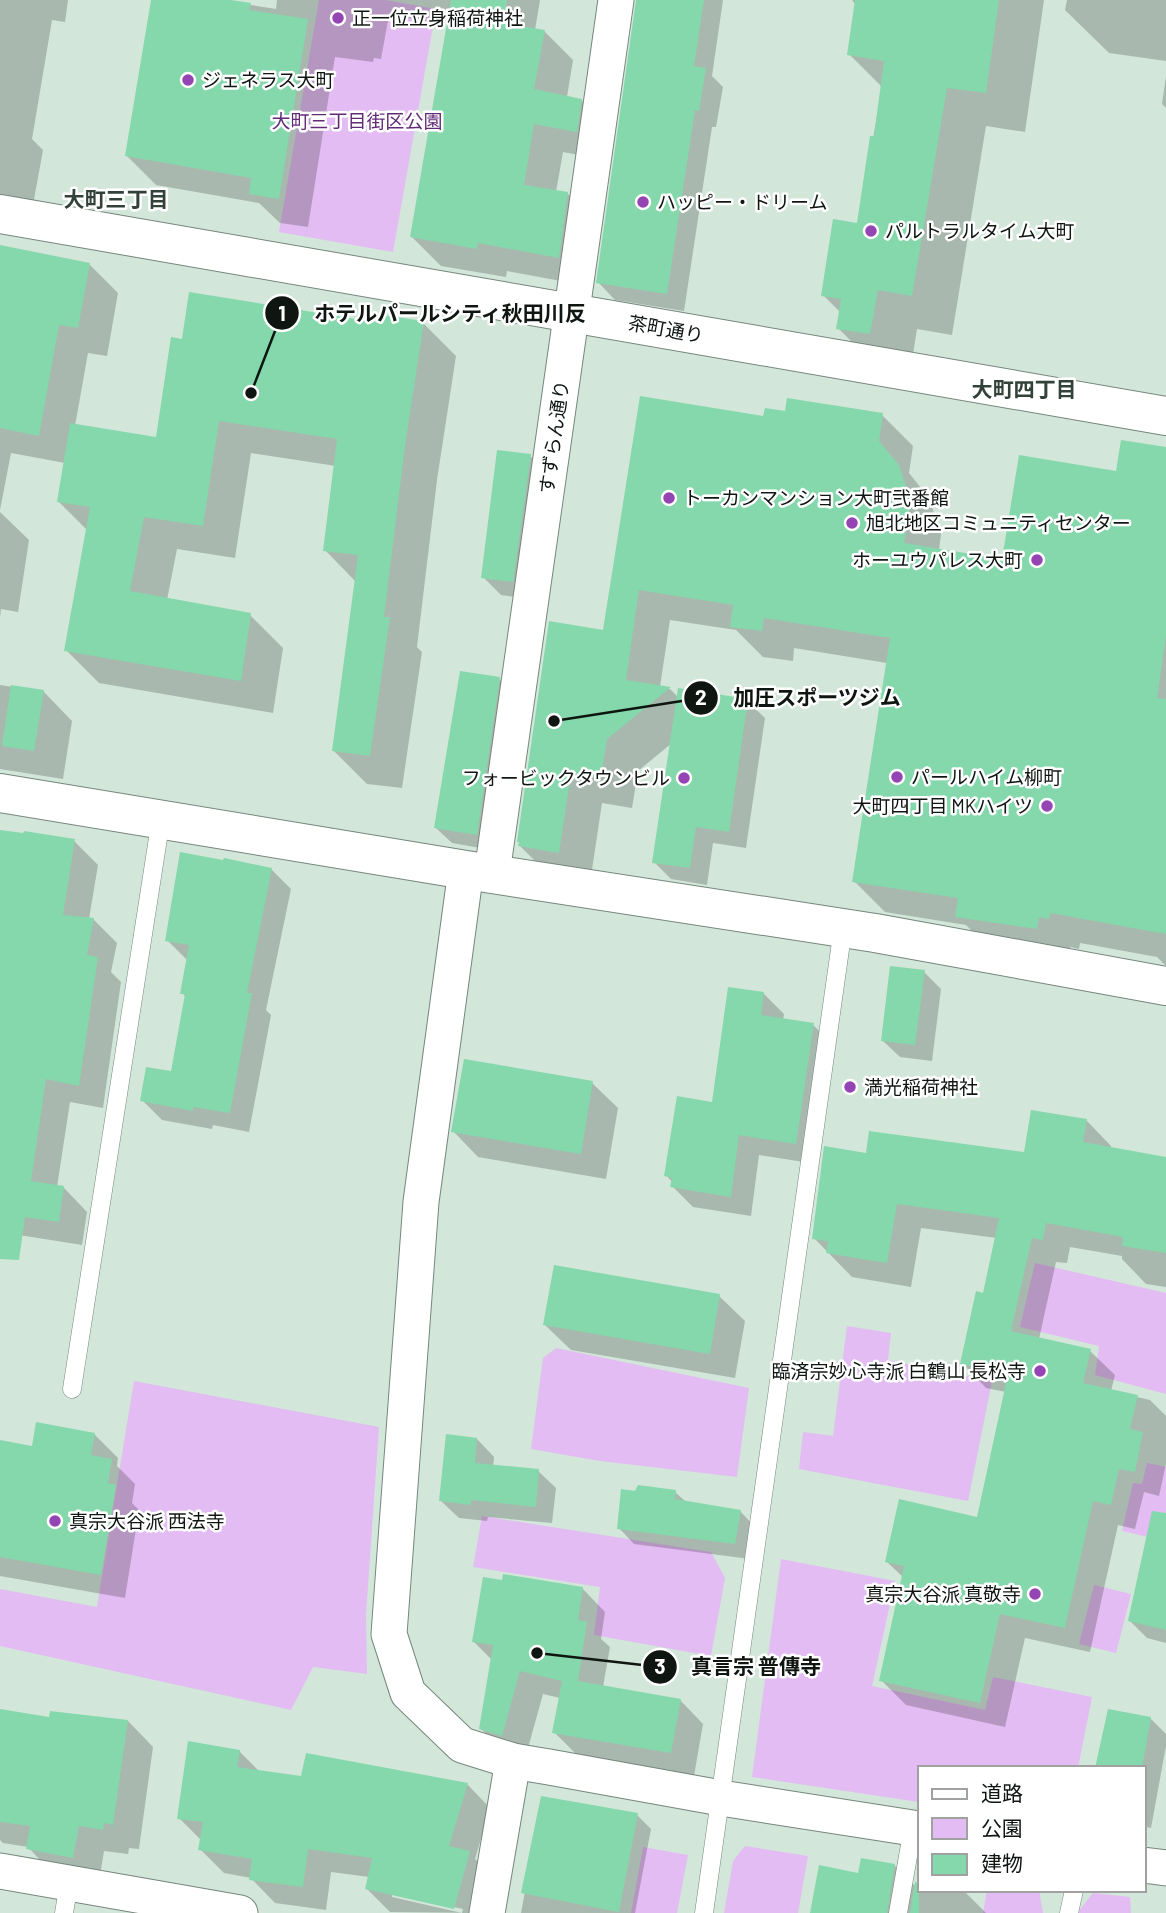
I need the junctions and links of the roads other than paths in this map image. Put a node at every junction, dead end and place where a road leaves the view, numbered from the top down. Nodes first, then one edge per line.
1 (616, 0) edge
2 (0, 214) edge
3 (571, 313) junction
4 (1166, 416) edge
5 (0, 793) edge
6 (161, 819) junction
7 (479, 872) junction
8 (843, 928) junction
9 (1166, 986) edge
10 (72, 1389) dead end
11 (513, 1761) junction
12 (721, 1798) junction
13 (916, 1828) edge
14 (1145, 1865) edge
15 (1166, 1868) edge
16 (0, 1871) edge
17 (1074, 1892) edge
18 (66, 1898) edge
19 (240, 1913) edge
20 (487, 1913) edge
21 (704, 1913) edge
22 (898, 1913) edge
23 (1069, 1913) edge

1 - 3 street, すずらん通り
2 - 3 street, 茶町通り
3 - 4 street, 茶町通り
3 - 7 street, すずらん通り
5 - 6 street
6 - 7 street
6 - 10 lane
7 - 8 street
7 - 11 street, すずらん通り
8 - 9 street
8 - 12 lane
11 - 12 street, すずらん通り
11 - 20 street
12 - 13 street, すずらん通り
12 - 21 lane
13 - 22 lane
14 - 15 street
16 - 18 street
17 - 23 lane
18 - 19 street

